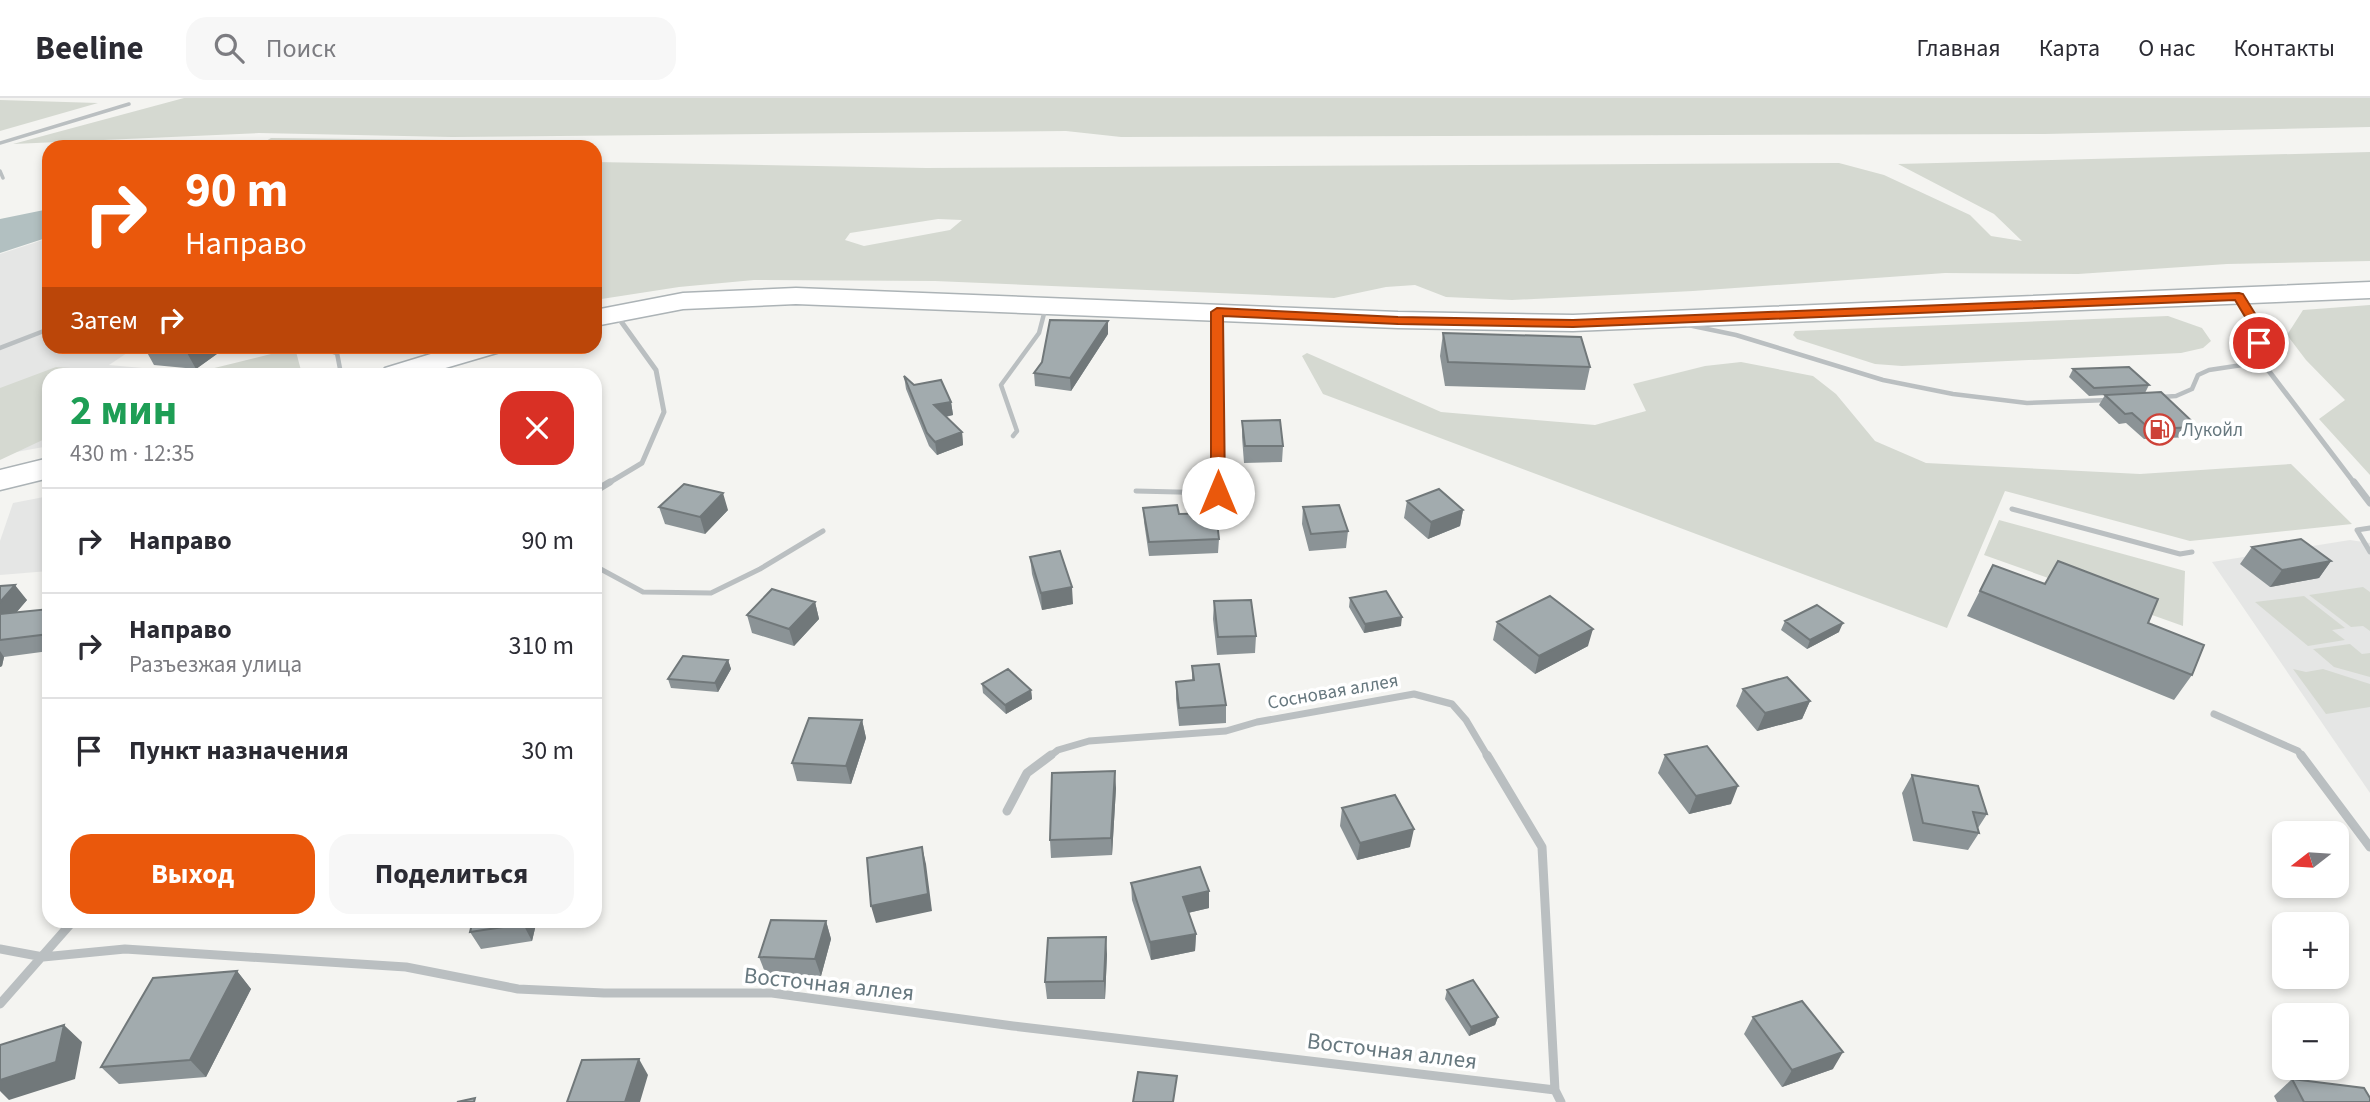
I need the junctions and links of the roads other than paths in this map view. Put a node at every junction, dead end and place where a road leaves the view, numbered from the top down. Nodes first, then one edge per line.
1 (129, 104) dead end
2 (0, 143) edge
3 (0, 171) edge
4 (3, 178) dead end
5 (2370, 290) edge
6 (2239, 296) junction
7 (1046, 305) junction
8 (1217, 312) junction
9 (605, 315) edge
10 (1671, 321) junction
11 (42, 332) edge
12 (0, 348) edge
13 (463, 354) edge
14 (2262, 362) junction
15 (415, 368) edge
16 (2151, 398) edge
17 (2117, 399) edge
18 (1013, 436) dead end
19 (42, 470) edge
20 (0, 480) edge
21 (602, 487) edge
22 (1136, 491) dead end
23 (2370, 503) edge
24 (2012, 509) dead end
25 (2370, 528) edge
26 (823, 531) dead end
27 (2192, 552) dead end
28 (2370, 552) edge
29 (602, 570) edge
30 (2214, 714) dead end
31 (1007, 811) dead end
32 (2370, 847) edge
33 (67, 928) edge
34 (0, 949) edge
35 (43, 957) junction
36 (0, 1004) edge
37 (1555, 1090) junction
38 (1561, 1102) edge

1 - 2 lane
3 - 4 lane
5 - 6 main road
6 - 10 main road
6 - 14 street
7 - 8 main road
7 - 9 main road
7 - 18 lane
8 - 10 main road
8 - 22 lane
9 - 21 street
10 - 17 lane
11 - 12 lane
13 - 15 main road
14 - 16 lane
14 - 23 street
19 - 20 main road
24 - 27 lane
25 - 28 lane
26 - 29 lane
30 - 32 street
31 - 37 street, Сосновая аллея
33 - 35 street
34 - 35 street, Восточная аллея
35 - 36 street
35 - 37 street, Восточная аллея
37 - 38 street

